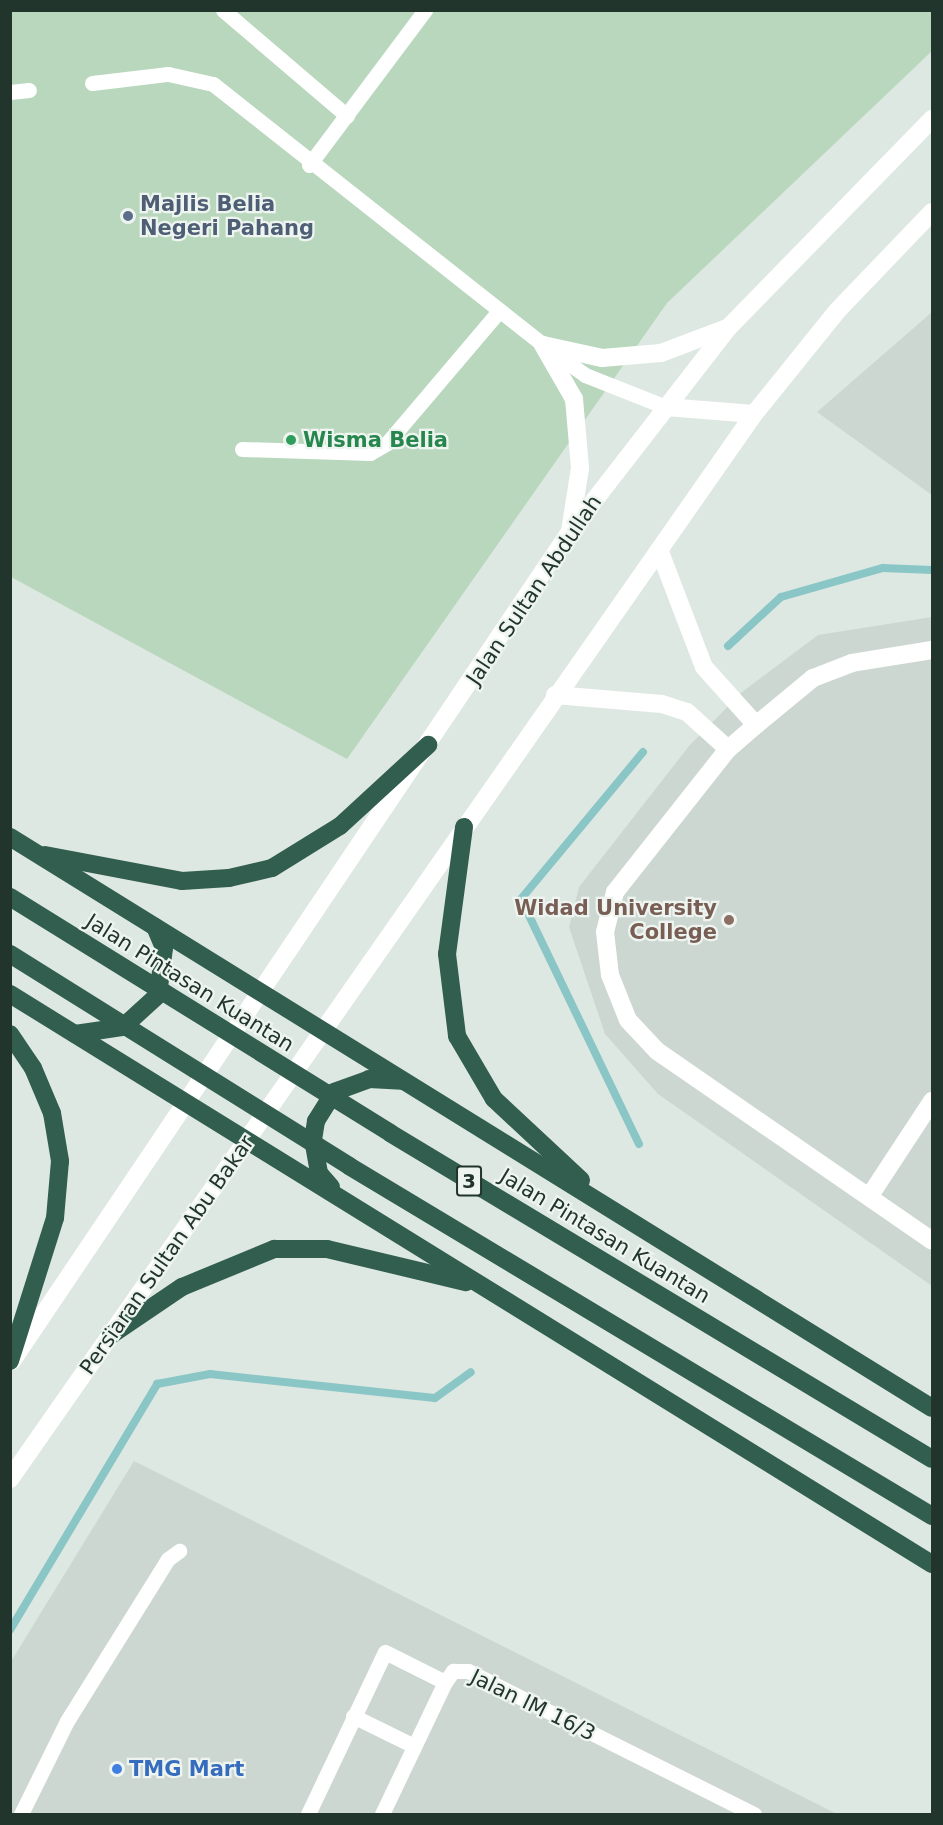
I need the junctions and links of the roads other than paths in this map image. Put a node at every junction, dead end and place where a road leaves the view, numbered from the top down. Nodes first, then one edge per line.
1 (223, 10) edge
2 (425, 10) edge
3 (92, 83) dead end
4 (29, 90) dead end
5 (10, 92) edge
6 (347, 116) junction
7 (933, 119) edge
8 (309, 165) junction
9 (933, 212) edge
10 (500, 311) junction
11 (729, 327) junction
12 (543, 345) junction
13 (666, 407) junction
14 (754, 414) junction
15 (242, 449) dead end
16 (569, 533) junction
17 (660, 552) junction
18 (933, 650) edge
19 (555, 695) junction
20 (756, 725) junction
21 (428, 745) junction
22 (728, 749) junction
23 (464, 827) junction
24 (10, 837) edge
25 (34, 853) junction
26 (10, 897) edge
27 (155, 927) junction
28 (10, 954) edge
29 (261, 992) junction
30 (10, 994) edge
31 (323, 1030) junction
32 (75, 1034) junction
33 (10, 1035) edge
34 (405, 1081) junction
35 (933, 1101) edge
36 (187, 1102) junction
37 (247, 1140) junction
38 (869, 1197) junction
39 (351, 1204) junction
40 (613, 1209) junction
41 (933, 1242) edge
42 (485, 1287) junction
43 (111, 1335) junction
44 (10, 1362) edge
45 (933, 1408) edge
46 (933, 1459) edge
47 (10, 1479) edge
48 (933, 1516) edge
49 (179, 1551) dead end
50 (933, 1564) edge
51 (445, 1683) junction
52 (353, 1716) junction
53 (414, 1746) junction
54 (21, 1815) edge
55 (308, 1815) edge
56 (382, 1815) edge
57 (754, 1815) edge

1 - 6 lane
2 - 6 lane
3 - 8 lane
4 - 5 lane
6 - 8 lane
7 - 11 main road, Jalan Sultan Abdullah
8 - 10 lane
9 - 14 main road
10 - 12 lane
10 - 15 lane
11 - 12 main road
11 - 13 main road, Jalan Sultan Abdullah
12 - 13 lane
12 - 16 main road
13 - 14 main road
13 - 16 main road, Jalan Sultan Abdullah
14 - 17 main road
16 - 21 main road, Jalan Sultan Abdullah
17 - 19 main road
17 - 20 main road
18 - 20 main road
19 - 22 main road
19 - 23 main road
20 - 22 main road
21 - 25 highway
21 - 29 main road, Jalan Sultan Abdullah
22 - 38 main road
23 - 31 main road
23 - 40 highway
24 - 25 highway
25 - 27 highway
26 - 46 highway, Jalan Pintasan Kuantan / 3
27 - 29 highway
27 - 32 highway
28 - 48 highway, 3
29 - 31 highway
29 - 36 main road, Jalan Sultan Abdullah
30 - 32 highway
31 - 34 highway
31 - 37 main road, Persiaran Sultan Abu Bakar
32 - 36 highway
33 - 44 highway
34 - 39 highway
34 - 40 highway
35 - 38 main road
36 - 37 highway
36 - 44 main road
37 - 39 highway
37 - 43 main road, Persiaran Sultan Abu Bakar
38 - 41 main road
39 - 42 highway
40 - 45 highway
42 - 43 highway
42 - 50 highway
43 - 47 main road, Persiaran Sultan Abu Bakar
49 - 54 lane
51 - 52 lane
51 - 53 lane, Jalan IM 16/3
51 - 57 lane, Jalan IM 16/3
52 - 53 lane
52 - 55 lane
53 - 56 lane, Jalan IM 16/3

